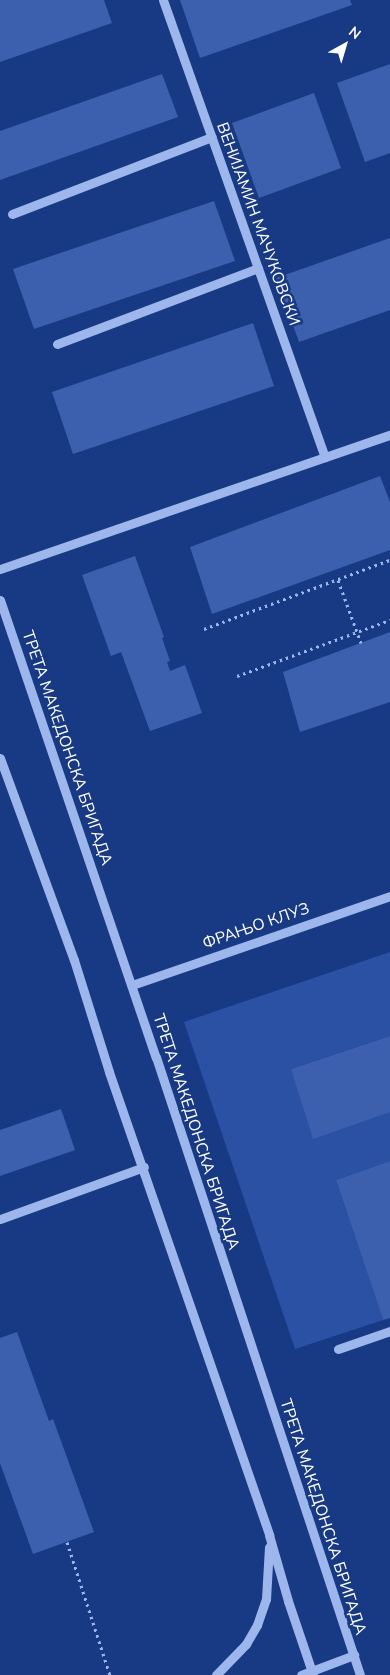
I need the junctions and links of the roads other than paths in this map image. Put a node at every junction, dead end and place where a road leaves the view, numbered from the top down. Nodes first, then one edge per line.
1 (163, 0) edge
2 (212, 137) junction
3 (12, 214) dead end
4 (258, 268) junction
5 (57, 344) dead end
6 (390, 435) edge
7 (325, 457) junction
8 (0, 569) edge
9 (0, 600) edge
10 (0, 758) edge
11 (390, 896) edge
12 (132, 985) junction
13 (144, 1167) junction
14 (0, 1219) edge
15 (390, 1332) edge
16 (338, 1349) dead end
17 (269, 1535) junction
18 (354, 1655) junction
19 (312, 1673) edge
20 (216, 1675) edge
21 (301, 1675) edge
22 (360, 1675) edge

1 - 2 street, ВЕНИЈАМИН МАЧУКОВСКИ
2 - 3 street
2 - 4 street, ВЕНИЈАМИН МАЧУКОВСКИ
4 - 5 street
4 - 7 street, ВЕНИЈАМИН МАЧУКОВСКИ
6 - 7 street
7 - 8 street
9 - 12 street, ТРЕТА МАКЕДОНСКА БРИГАДА
10 - 13 street
11 - 12 street, ФРАЊО КЛУЗ
12 - 18 street, ТРЕТА МАКЕДОНСКА БРИГАДА
13 - 14 street
13 - 17 street
15 - 16 street
17 - 19 street
17 - 20 street
18 - 19 street
18 - 22 street, ТРЕТА МАКЕДОНСКА БРИГАДА
19 - 21 street

